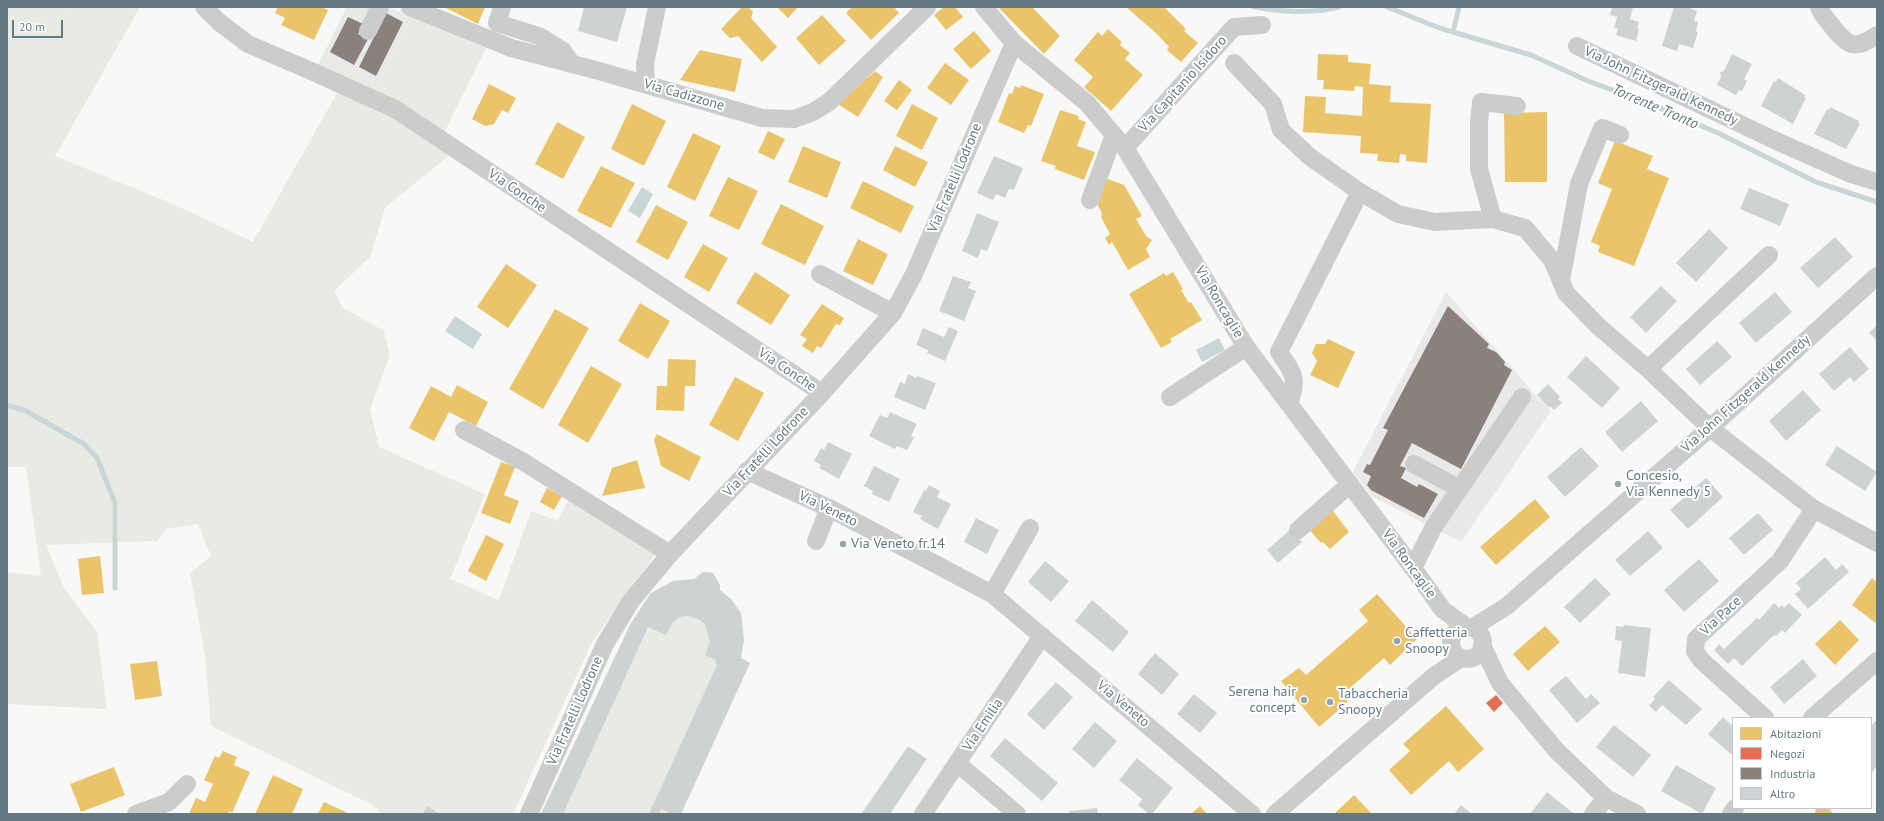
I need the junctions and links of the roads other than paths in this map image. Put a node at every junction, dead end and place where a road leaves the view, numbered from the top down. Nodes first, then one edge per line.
1 (204, 7) edge
2 (380, 7) edge
3 (410, 7) edge
4 (657, 7) edge
5 (927, 7) edge
6 (984, 7) edge
7 (1819, 7) edge
8 (495, 16) edge
9 (1262, 25) dead end
10 (368, 31) dead end
11 (1877, 34) edge
12 (1221, 42) junction
13 (1014, 43) junction
14 (1577, 46) dead end
15 (572, 64) junction
16 (646, 84) junction
17 (1517, 106) dead end
18 (1620, 135) dead end
19 (1119, 141) junction
20 (1877, 182) edge
21 (1360, 192) junction
22 (1090, 200) dead end
23 (1493, 219) junction
24 (1770, 255) dead end
25 (820, 274) dead end
26 (1877, 276) edge
27 (1561, 280) junction
28 (893, 313) junction
29 (1246, 347) junction
30 (1648, 369) junction
31 (822, 393) junction
32 (1170, 397) dead end
33 (1522, 397) dead end
34 (1289, 403) junction
35 (1710, 428) junction
36 (464, 430) dead end
37 (1414, 464) dead end
38 (747, 471) junction
39 (1350, 484) junction
40 (1460, 489) junction
41 (829, 508) junction
42 (1814, 509) junction
43 (1030, 528) dead end
44 (1298, 530) dead end
45 (816, 541) dead end
46 (1877, 543) edge
47 (670, 554) junction
48 (1413, 568) junction
49 (992, 594) junction
50 (1042, 636) junction
51 (1467, 643) junction
52 (1877, 661) edge
53 (1764, 717) edge
54 (1813, 717) edge
55 (957, 763) junction
56 (186, 784) dead end
57 (1606, 798) junction
58 (159, 810) edge
59 (136, 814) edge
60 (529, 814) edge
61 (923, 814) edge
62 (1017, 814) edge
63 (1252, 814) edge
64 (1275, 814) edge
65 (1593, 814) edge
66 (1637, 814) edge

1 - 31 street, Via Conche
2 - 10 street
3 - 15 street, Via Cadizzone
4 - 16 street
5 - 16 street, Via Cadizzone
6 - 13 street, Via Roncaglie
7 - 11 street
8 - 15 street
9 - 12 street, Via Capitanio Isidoro
12 - 19 street, Via Capitanio Isidoro
12 - 21 street
13 - 19 street, Via Roncaglie
13 - 28 street, Via Fratelli Lodrone
14 - 20 street, Via John Fitzgerald Kennedy
15 - 16 street, Via Cadizzone
17 - 23 street
18 - 27 street
19 - 22 street
19 - 29 street, Via Roncaglie
21 - 23 street
21 - 34 street
23 - 27 street
24 - 30 street
25 - 28 street
26 - 35 street, Via John Fitzgerald Kennedy
27 - 30 street
28 - 31 street, Via Fratelli Lodrone
29 - 32 street
29 - 34 street, Via Roncaglie
30 - 35 street
31 - 38 street, Via Fratelli Lodrone
33 - 40 street
34 - 39 street, Via Roncaglie
35 - 42 street
35 - 51 street, Via John Fitzgerald Kennedy
36 - 47 street
37 - 40 street
38 - 41 street, Via Veneto
38 - 47 street, Via Fratelli Lodrone
39 - 44 street
39 - 48 street, Via Roncaglie
40 - 48 street
41 - 45 street
41 - 49 street, Via Veneto
42 - 46 street
42 - 53 street, Via Pace
43 - 49 street
47 - 60 street, Via Fratelli Lodrone
48 - 51 street, Via Roncaglie
49 - 50 street, Via Veneto
50 - 55 street, Via Emilia
50 - 63 street, Via Veneto
51 - 57 street
51 - 64 street
52 - 54 street
55 - 61 street, Via Emilia
55 - 62 street
56 - 58 street
57 - 65 street
57 - 66 street
58 - 59 street

